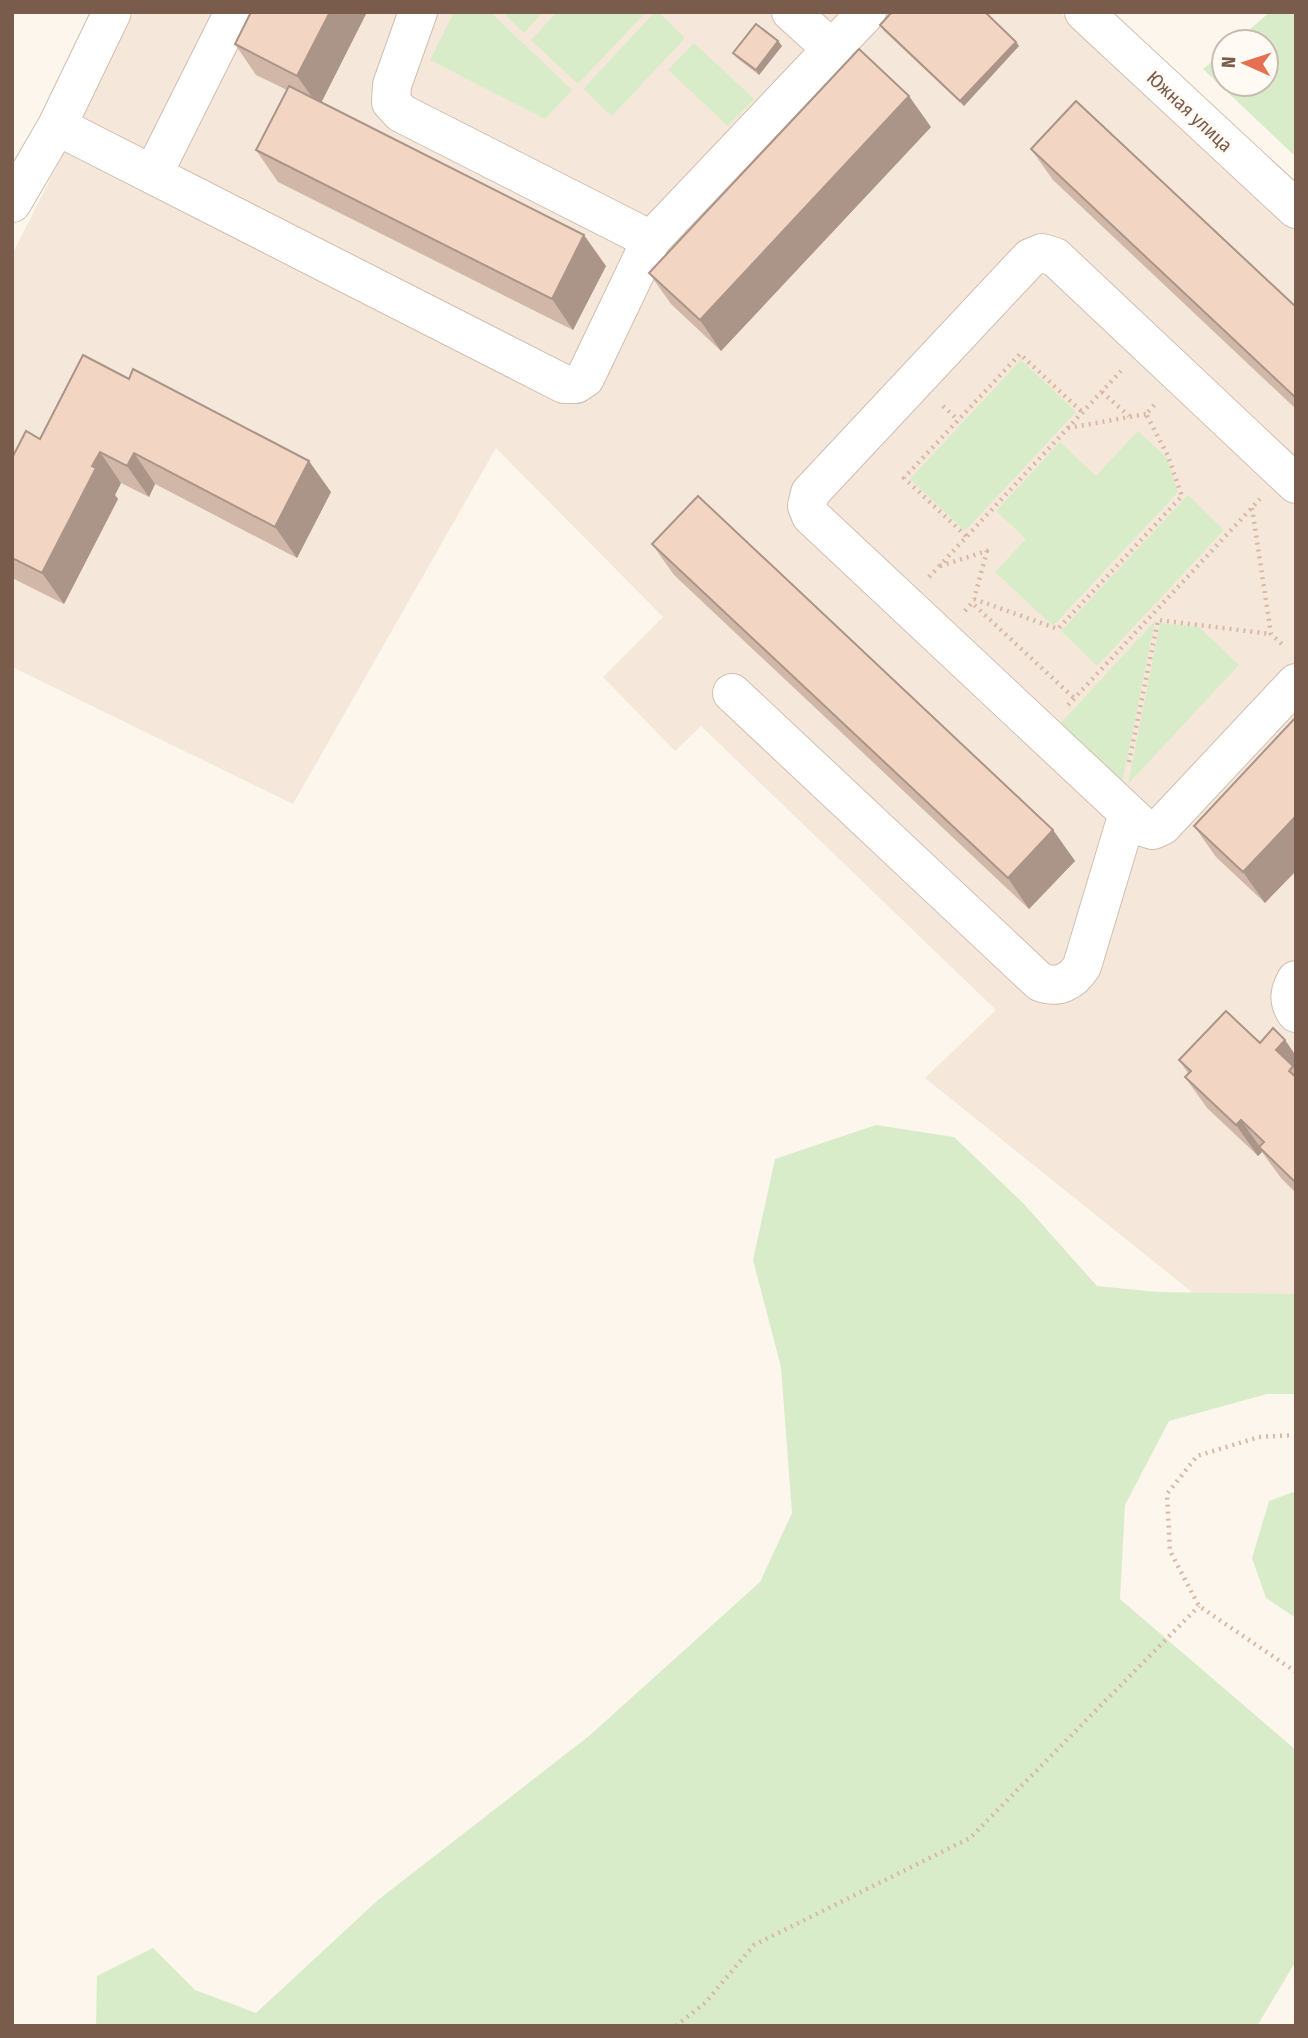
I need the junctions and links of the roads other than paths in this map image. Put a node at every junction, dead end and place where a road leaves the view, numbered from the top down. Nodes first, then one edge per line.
1 (112, 12) edge
2 (234, 12) edge
3 (418, 12) edge
4 (791, 12) edge
5 (867, 12) edge
6 (1084, 12) edge
7 (832, 49) junction
8 (57, 127) junction
9 (153, 174) junction
10 (12, 203) edge
11 (1296, 209) edge
12 (650, 240) junction
13 (1290, 478) edge
14 (1292, 666) edge
15 (732, 693) dead end
16 (1120, 806) junction
17 (1296, 980) edge
18 (1296, 1013) edge

1 - 8 street
2 - 9 street
3 - 12 street
4 - 7 street
5 - 7 street
6 - 11 street, Южная улица
7 - 12 street
8 - 9 street
8 - 10 street
9 - 12 street
13 - 16 street
14 - 16 street
15 - 16 street
17 - 18 street

